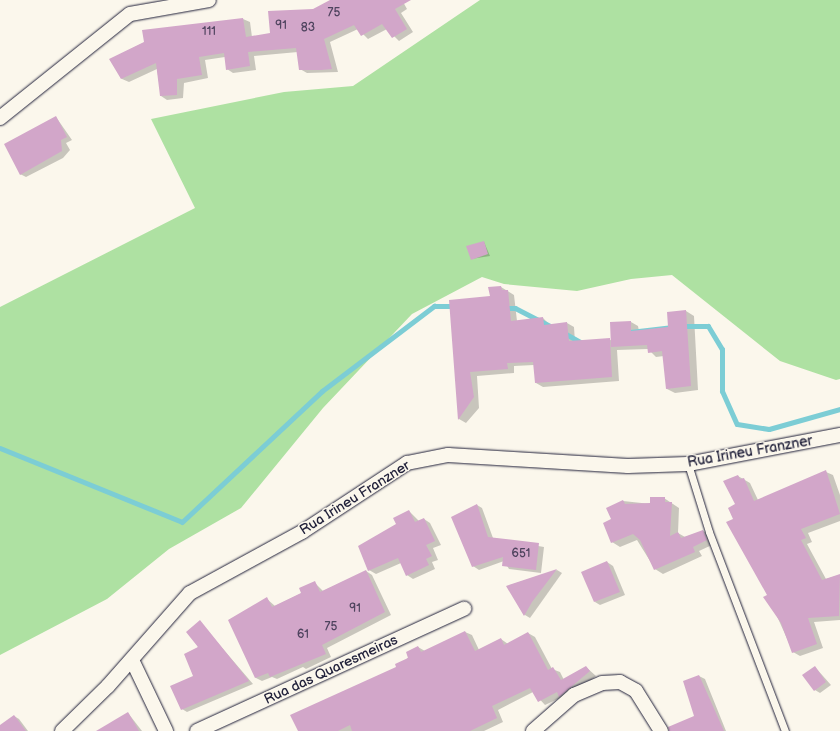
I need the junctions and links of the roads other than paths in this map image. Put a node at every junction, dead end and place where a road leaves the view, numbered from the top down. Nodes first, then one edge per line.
1 (209, 0) edge
2 (0, 118) edge
3 (840, 435) edge
4 (688, 464) junction
5 (464, 609) dead end
6 (132, 660) junction
7 (62, 731) edge
8 (166, 731) edge
9 (198, 731) edge
10 (533, 731) edge
11 (661, 731) edge
12 (785, 731) edge

1 - 2 street
3 - 4 street, Rua Irineu Franzner
4 - 6 street, Rua Irineu Franzner
4 - 12 lane
5 - 9 street, Rua das Quaresmeiras
6 - 7 street, Rua Irineu Franzner
6 - 8 street
10 - 11 street

